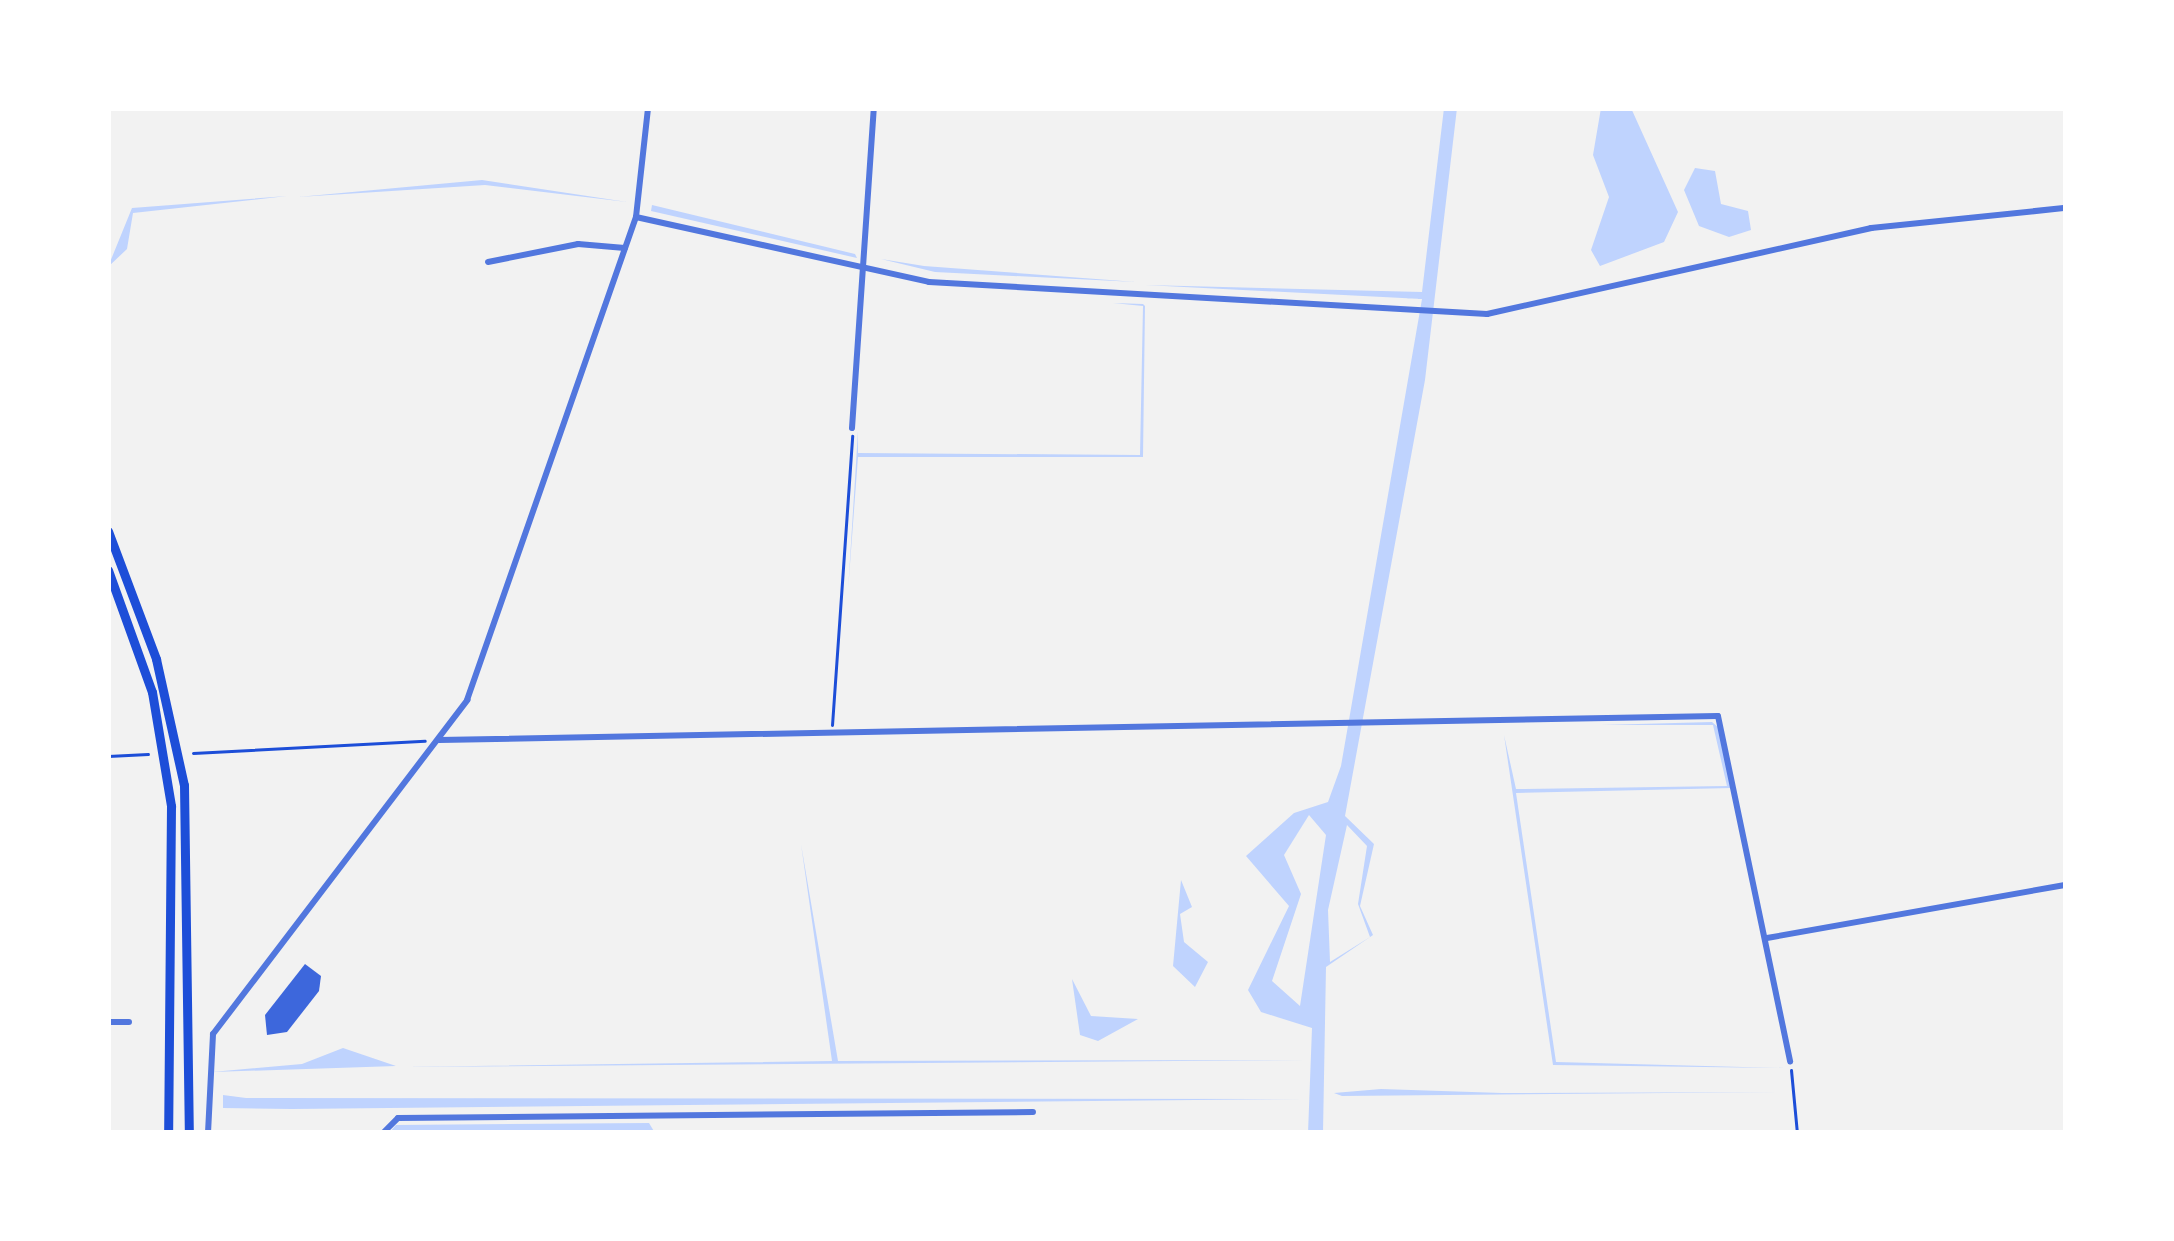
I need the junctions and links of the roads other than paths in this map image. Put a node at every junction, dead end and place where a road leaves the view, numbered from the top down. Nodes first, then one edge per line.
1 (648, 108) edge
2 (874, 108) edge
3 (2066, 208) edge
4 (636, 217) junction
5 (625, 248) junction
6 (488, 262) dead end
7 (863, 271) junction
8 (853, 428) road end
9 (108, 531) edge
10 (108, 570) edge
11 (439, 740) junction
12 (2066, 885) edge
13 (1767, 938) junction
14 (108, 1022) edge
15 (128, 1022) dead end
16 (1790, 1062) road end
17 (1034, 1112) dead end
18 (168, 1133) edge
19 (188, 1133) edge
20 (208, 1133) edge
21 (383, 1133) edge

1 - 4 street
2 - 7 street
3 - 7 street
4 - 5 street
4 - 7 street
5 - 6 street
5 - 11 street
7 - 8 street
9 - 19 main road
10 - 18 main road
11 - 13 street
11 - 20 street
12 - 13 street
13 - 16 street
14 - 15 street
17 - 21 street

